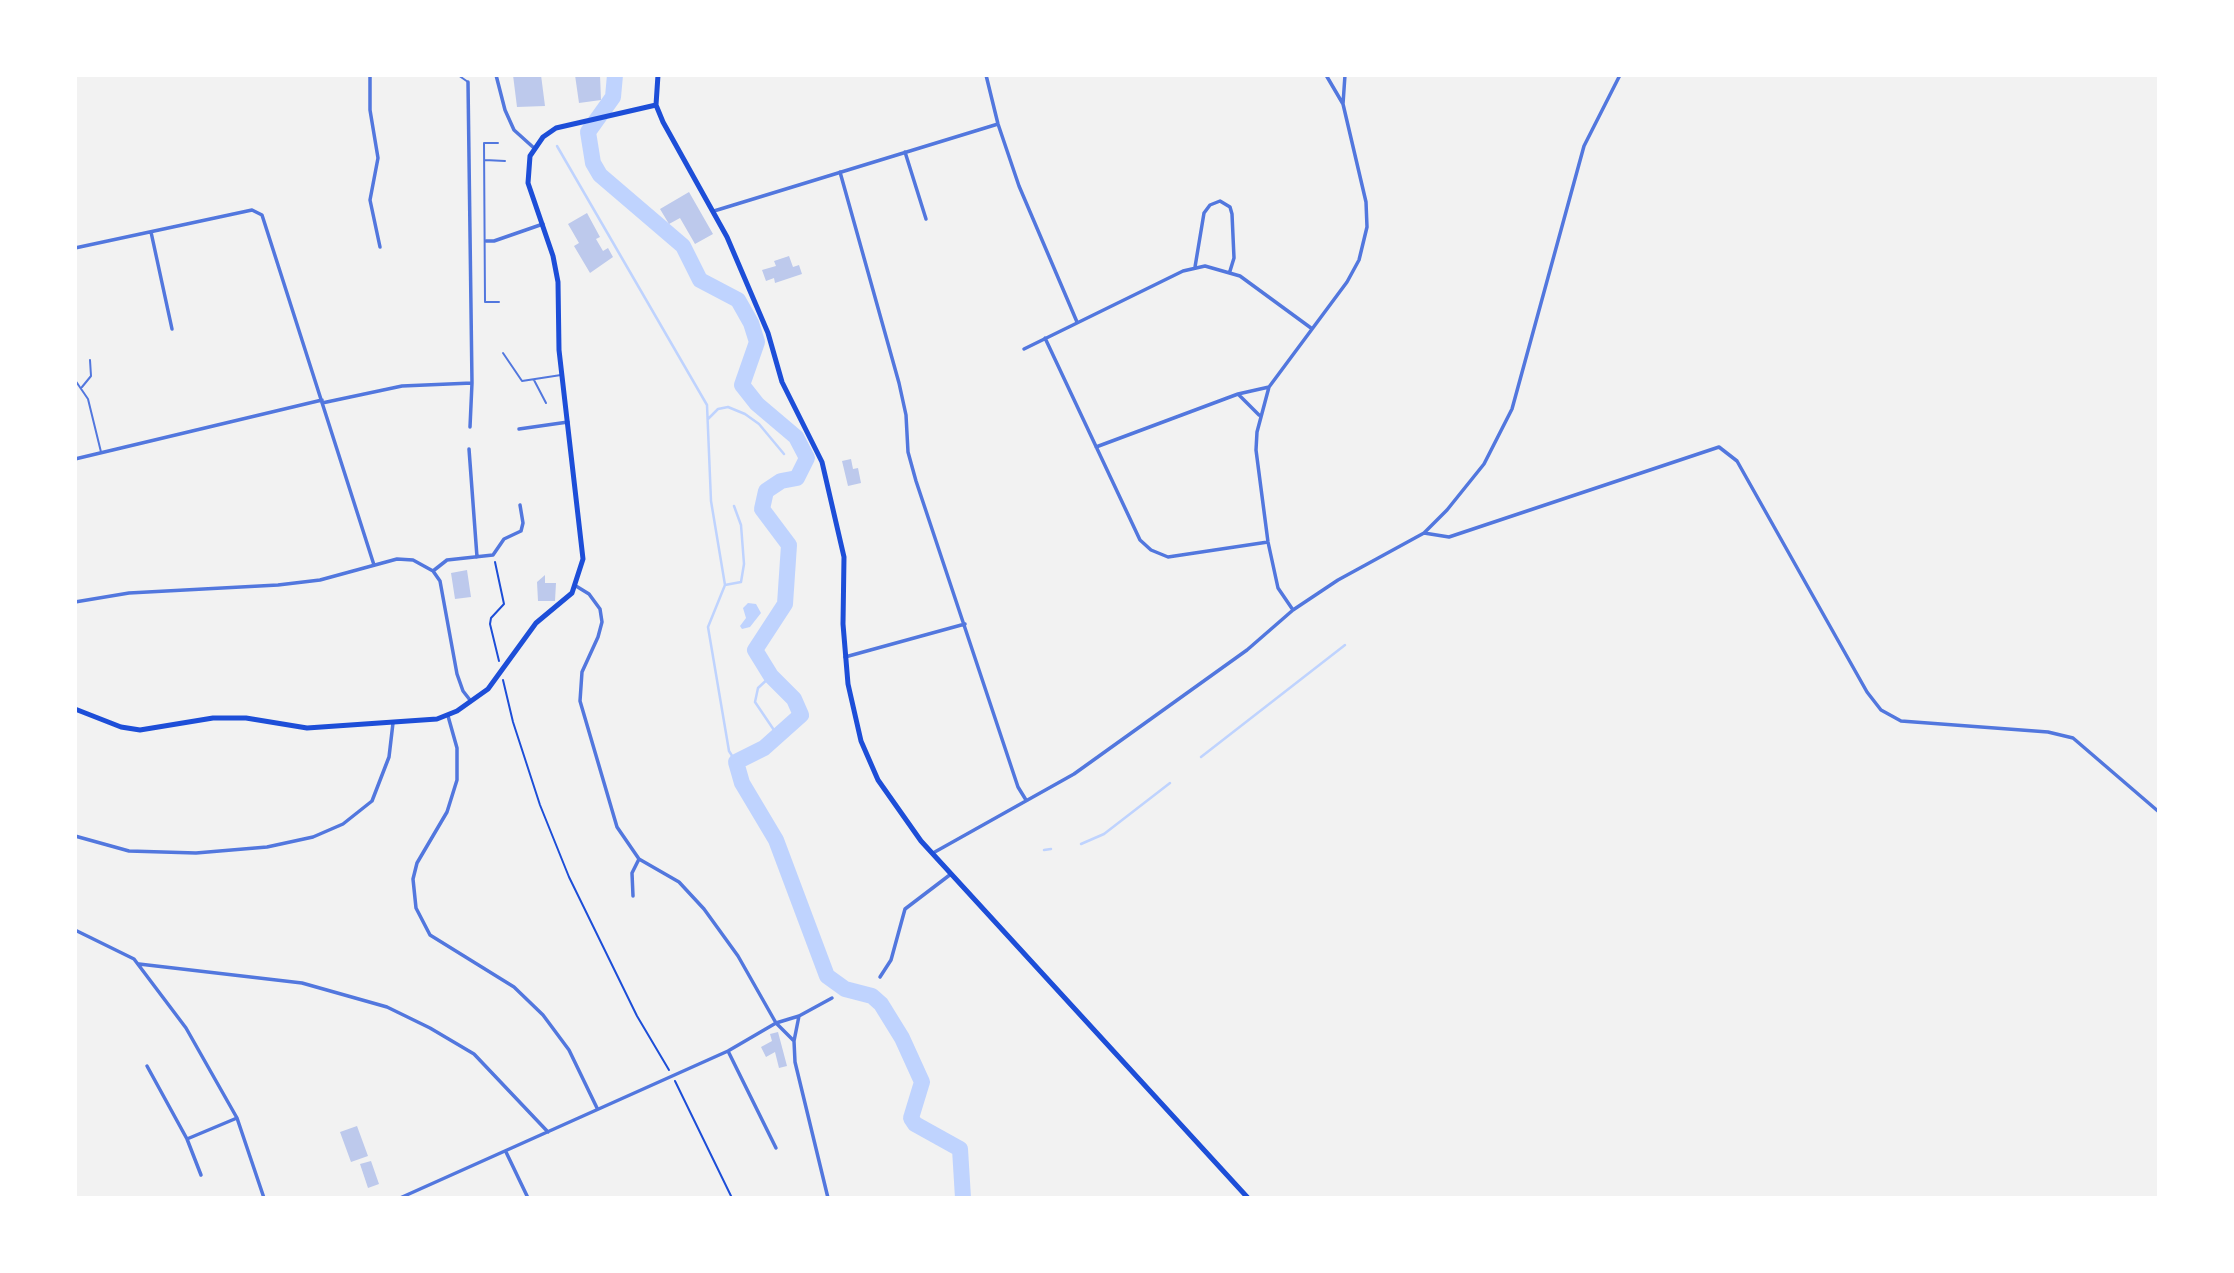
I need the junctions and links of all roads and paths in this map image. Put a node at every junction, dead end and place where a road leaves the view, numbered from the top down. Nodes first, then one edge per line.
1 (370, 75) edge
2 (458, 75) edge
3 (496, 75) edge
4 (658, 75) edge
5 (986, 75) edge
6 (1326, 75) edge
7 (1345, 75) edge
8 (1620, 75) edge
9 (468, 82) joint
10 (1343, 104) junction
11 (656, 105) junction
12 (998, 124) junction
13 (498, 143) dead end
14 (534, 148) junction
15 (905, 152) junction
16 (484, 160) junction
17 (505, 161) dead end
18 (840, 172) junction
19 (714, 211) junction
20 (926, 219) dead end
21 (543, 224) junction
22 (152, 232) junction
23 (486, 241) junction
24 (380, 247) dead end
25 (75, 248) edge
26 (1195, 267) junction
27 (1230, 271) junction
28 (499, 302) dead end
29 (1077, 322) junction
30 (1311, 328) junction
31 (172, 329) dead end
32 (1045, 338) junction
33 (1024, 349) dead end
34 (503, 354) dead end
35 (90, 360) dead end
36 (561, 375) junction
37 (534, 379) junction
38 (75, 380) edge
39 (472, 383) junction
40 (82, 387) junction
41 (1269, 387) junction
42 (1238, 394) junction
43 (322, 402) junction
44 (546, 404) dead end
45 (1259, 416) junction
46 (568, 422) junction
47 (470, 427) dead end
48 (519, 429) dead end
49 (1096, 447) junction
50 (469, 449) dead end
51 (101, 453) junction
52 (75, 459) edge
53 (520, 505) dead end
54 (1424, 533) junction
55 (1268, 542) junction
56 (493, 555) junction
57 (477, 557) junction
58 (374, 565) junction
59 (433, 571) junction
60 (576, 586) junction
61 (75, 602) edge
62 (1293, 610) junction
63 (964, 624) junction
64 (845, 657) junction
65 (472, 702) junction
66 (75, 709) edge
67 (448, 716) junction
68 (393, 723) junction
69 (1026, 800) junction
70 (2159, 812) edge
71 (75, 836) edge
72 (933, 853) junction
73 (639, 859) junction
74 (951, 874) junction
75 (633, 896) dead end
76 (75, 930) edge
77 (139, 964) junction
78 (880, 977) dead end
79 (832, 998) dead end
80 (799, 1016) junction
81 (776, 1023) junction
82 (794, 1041) junction
83 (728, 1051) junction
84 (147, 1066) dead end
85 (672, 1076) junction
86 (597, 1108) junction
87 (237, 1118) junction
88 (548, 1132) junction
89 (187, 1139) junction
90 (776, 1148) dead end
91 (506, 1152) junction
92 (201, 1175) dead end
93 (411, 1196) edge
94 (264, 1198) edge
95 (400, 1198) edge
96 (528, 1198) edge
97 (732, 1198) edge
98 (828, 1198) edge
99 (1248, 1198) edge

1 - 24 street
2 - 9 lane
3 - 14 street
4 - 11 main road
5 - 12 street
6 - 10 street
7 - 10 street
8 - 54 street
9 - 39 street
10 - 30 street
11 - 14 main road
11 - 19 main road
12 - 15 street
12 - 29 street
13 - 16 lane
14 - 21 main road
15 - 18 street
15 - 20 street
16 - 17 lane
16 - 23 lane
18 - 19 street
18 - 63 street
19 - 64 main road
21 - 23 street
21 - 36 main road
22 - 25 street
22 - 31 street
22 - 43 street
23 - 28 lane
26 - 27 street
26 - 27 street
26 - 29 street
27 - 30 street
29 - 32 street
30 - 41 street
32 - 33 street
32 - 49 street
34 - 37 lane
35 - 40 lane
36 - 37 lane
36 - 46 main road
37 - 44 lane
38 - 40 lane
39 - 43 street
39 - 47 street
40 - 51 lane
41 - 42 street
41 - 45 street
42 - 45 street
42 - 49 street
43 - 51 street
43 - 58 street
45 - 55 street
46 - 48 street
46 - 60 main road
49 - 55 street
50 - 57 street
51 - 52 street
53 - 56 street
54 - 62 street
54 - 70 street
55 - 62 street
56 - 57 street
56 - 85 path
57 - 59 street
58 - 59 street
58 - 61 street
59 - 65 street
60 - 65 main road
60 - 73 street
62 - 69 street
63 - 64 street
63 - 69 street
64 - 72 main road
65 - 67 main road
66 - 68 main road
67 - 68 main road
67 - 86 street
68 - 71 street
69 - 72 street
72 - 74 main road
73 - 75 street
73 - 81 street
74 - 78 street
74 - 99 main road
76 - 77 street
77 - 87 street
77 - 88 street
79 - 80 street
80 - 81 street
80 - 82 street
81 - 82 street
81 - 83 street
82 - 98 street
83 - 85 street
83 - 90 street
84 - 89 street
85 - 86 street
85 - 97 path
86 - 88 street
87 - 89 street
87 - 94 street
88 - 91 street
89 - 92 street
91 - 93 street
91 - 96 street
93 - 95 street

